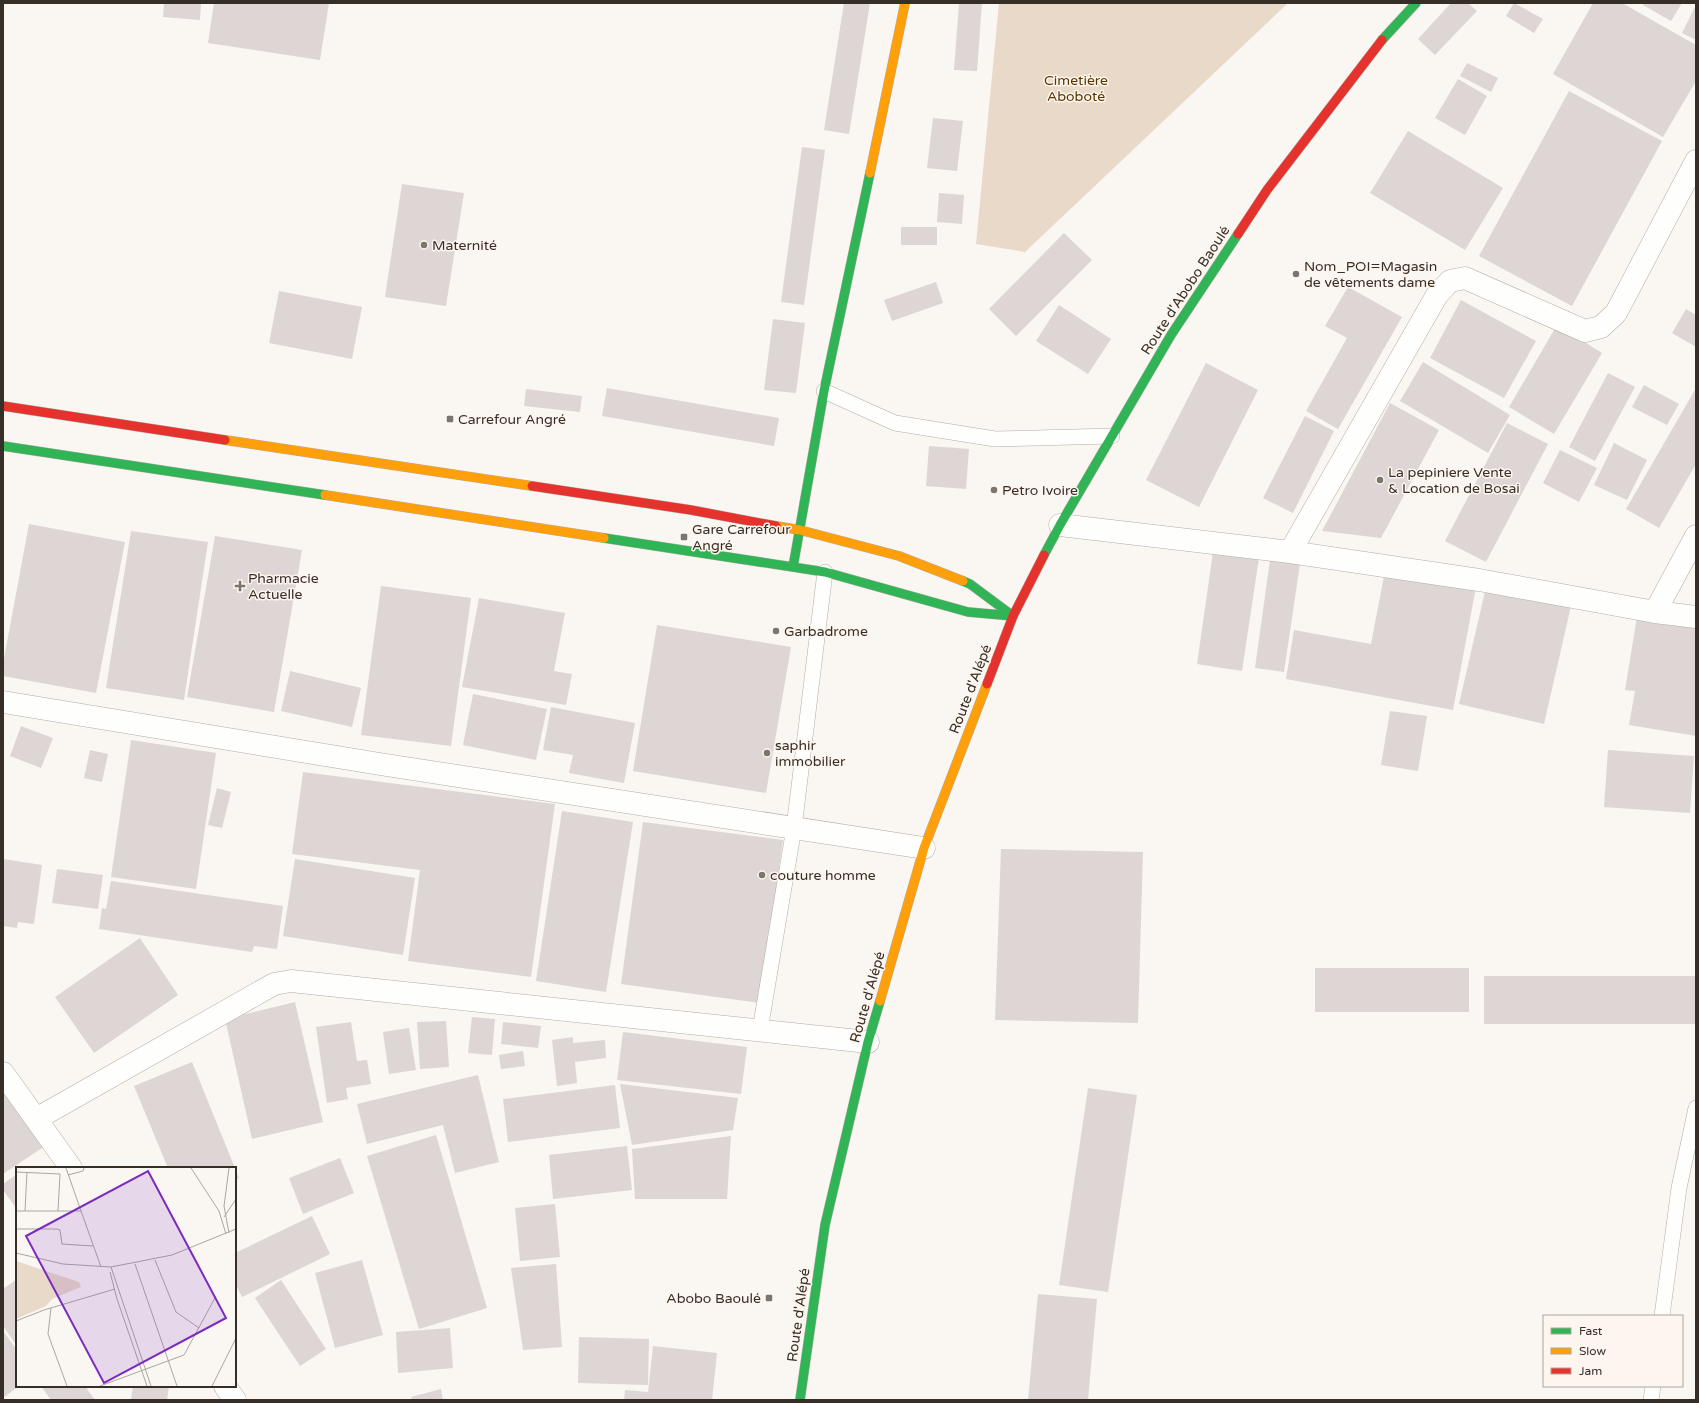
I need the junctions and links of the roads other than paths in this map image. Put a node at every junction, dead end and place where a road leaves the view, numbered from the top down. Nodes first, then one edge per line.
1 (906, 3) edge
2 (1416, 3) edge
3 (1696, 161) edge
4 (824, 391) junction
5 (3, 406) edge
6 (1112, 436) junction
7 (3, 446) edge
8 (1060, 525) junction
9 (800, 530) junction
10 (1696, 536) edge
11 (1290, 552) junction
12 (793, 567) junction
13 (825, 572) junction
14 (1655, 612) junction
15 (1013, 616) junction
16 (1696, 617) edge
17 (3, 702) edge
18 (794, 828) junction
19 (924, 848) junction
20 (760, 1030) junction
21 (868, 1042) junction
22 (3, 1073) edge
23 (1696, 1108) edge
24 (36, 1119) junction
25 (70, 1167) edge
26 (1662, 1315) edge
27 (226, 1387) edge
28 (1653, 1387) edge
29 (235, 1400) edge
30 (800, 1400) edge
31 (1651, 1400) edge

1 - 4 main road
2 - 6 main road, Route d'Abobo Baoulé
3 - 11 street
4 - 6 lane
4 - 9 main road
5 - 9 main road
6 - 8 main road, Route d'Abobo Baoulé
7 - 12 main road
8 - 11 street
8 - 15 main road, Route d'Abobo Baoulé
9 - 12 main road
9 - 15 main road
10 - 14 street
11 - 14 street
12 - 13 main road
13 - 15 main road
13 - 18 lane
14 - 16 street
15 - 19 main road, Route d'Alépé
17 - 18 street
18 - 19 street
18 - 20 lane
19 - 21 main road, Route d'Alépé
20 - 21 street
20 - 24 street
21 - 30 main road, Route d'Alépé
22 - 24 street
23 - 26 lane
24 - 25 street
27 - 29 street
28 - 31 lane

